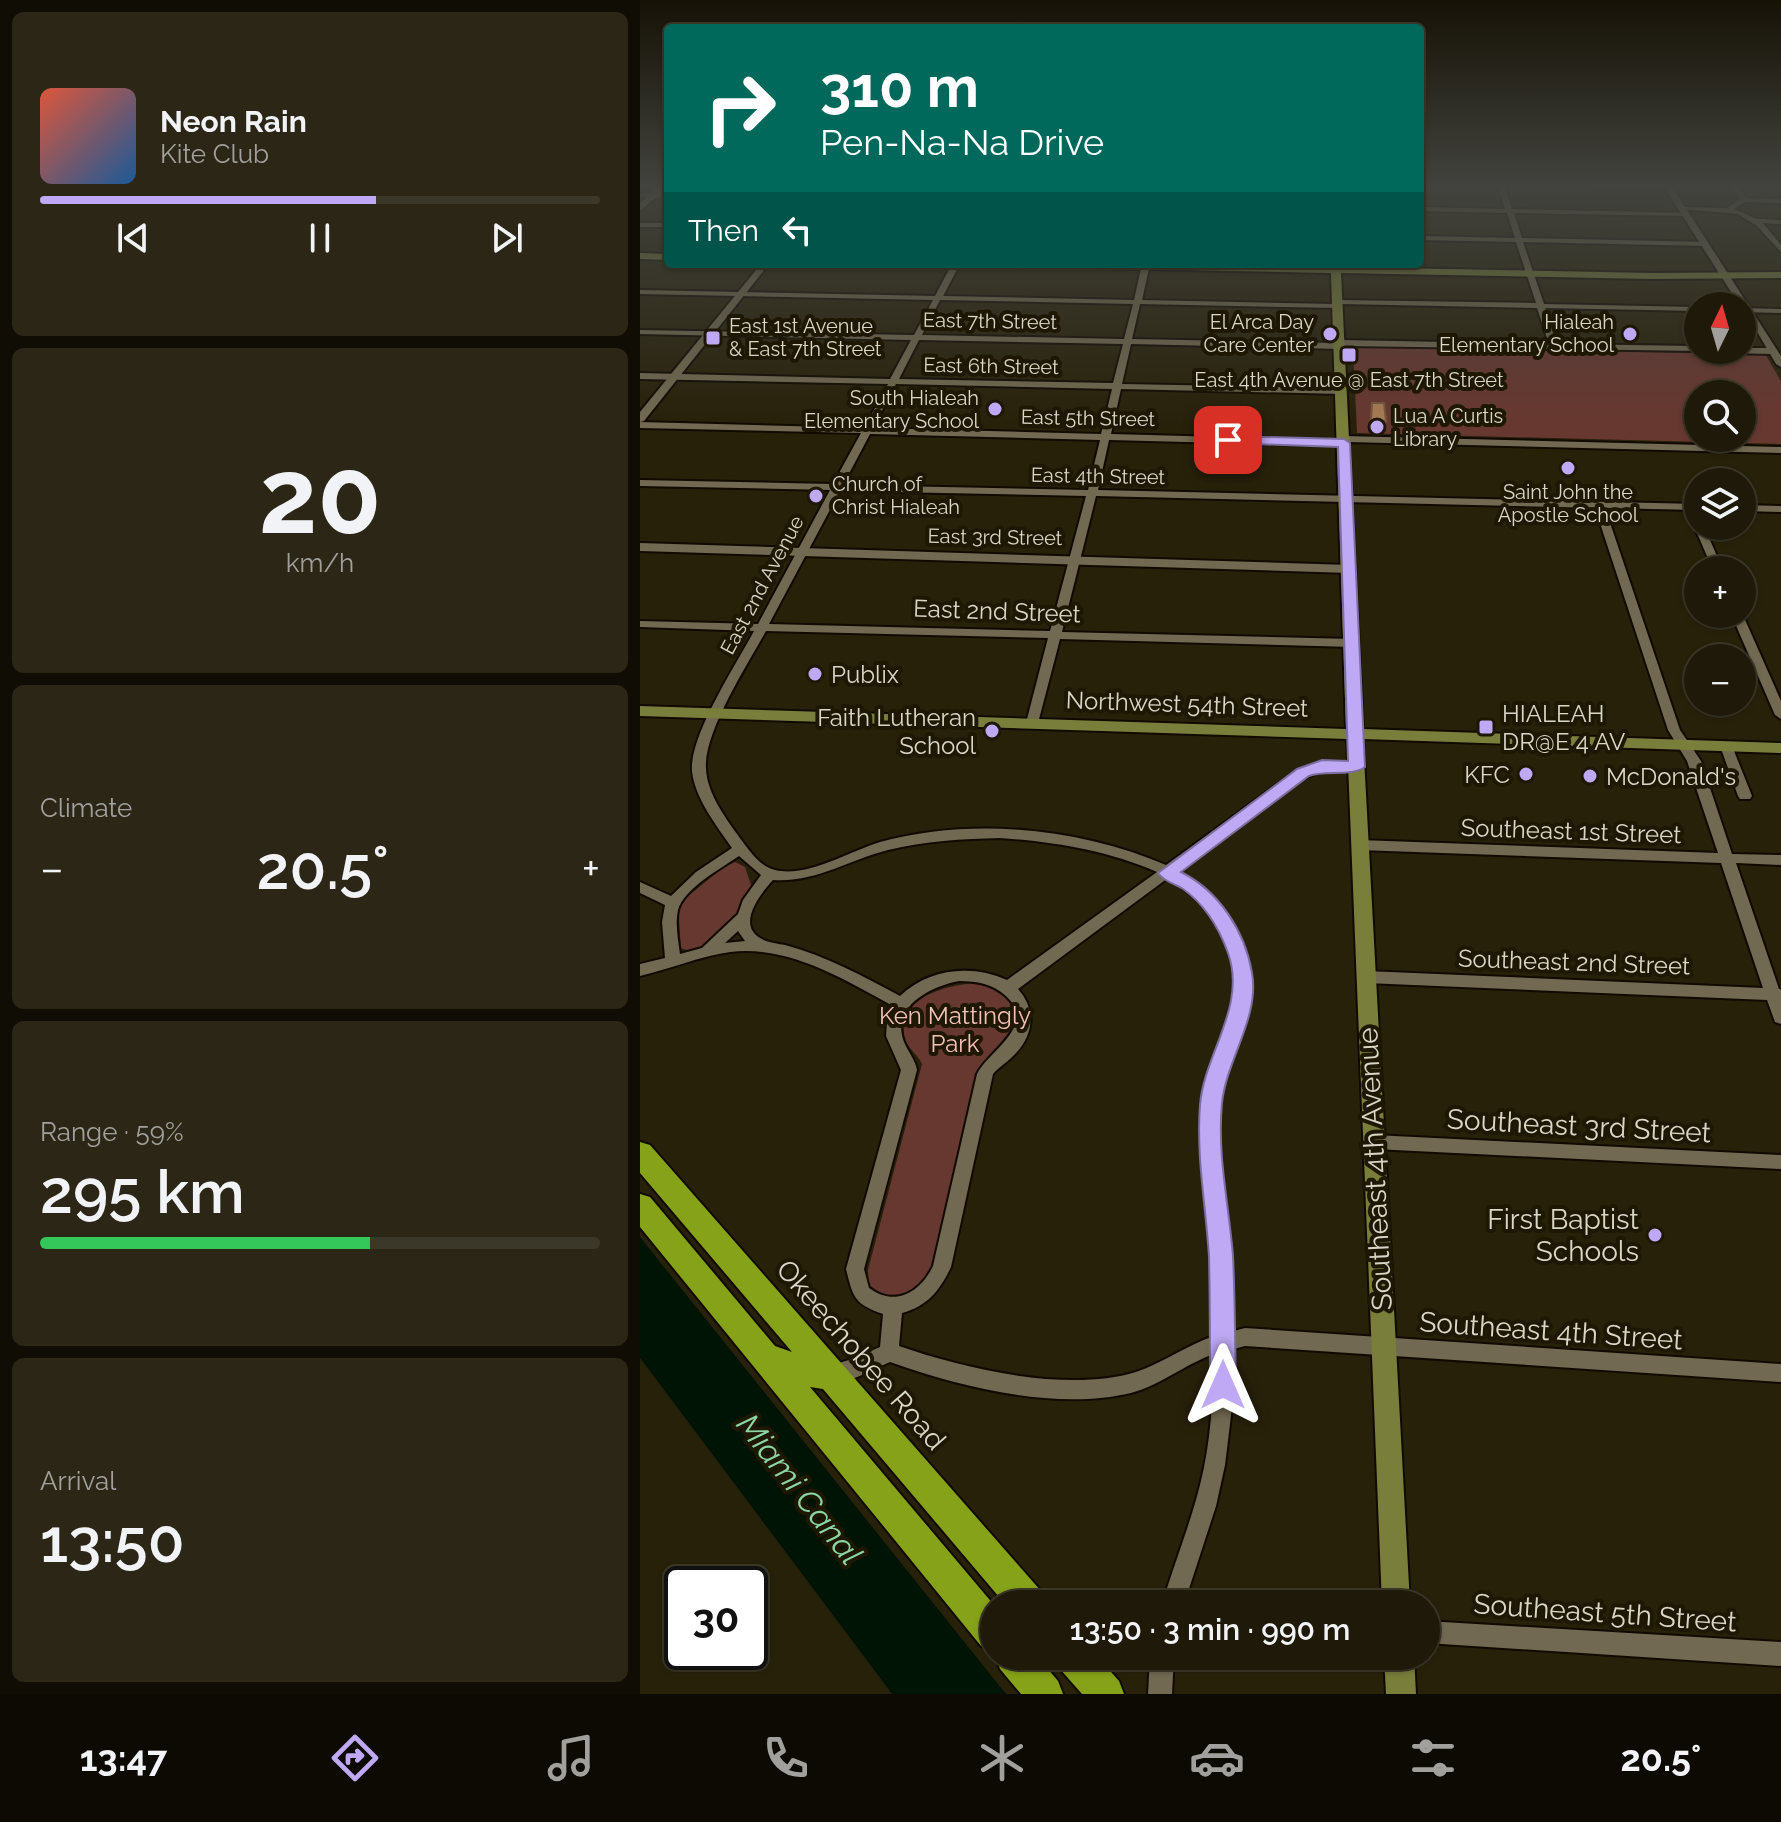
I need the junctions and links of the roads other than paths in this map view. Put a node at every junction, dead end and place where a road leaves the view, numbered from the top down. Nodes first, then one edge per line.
1 (1529, 264) edge
2 (1717, 264) edge
3 (762, 268) edge
4 (954, 268) edge
5 (1144, 268) edge
6 (1336, 268) edge
7 (1369, 268) edge
8 (1533, 273) junction
9 (1724, 275) junction
10 (1781, 275) edge
11 (640, 292) edge
12 (1734, 292) edge
13 (742, 294) junction
14 (938, 298) junction
15 (1135, 302) junction
16 (1338, 304) junction
17 (1542, 306) junction
18 (1684, 309) edge
19 (1756, 310) edge
20 (1781, 311) edge
21 (1756, 326) edge
22 (640, 332) edge
23 (710, 333) junction
24 (917, 337) junction
25 (1781, 341) edge
26 (1126, 342) junction
27 (1340, 344) junction
28 (1770, 346) junction
29 (1554, 347) junction
30 (1756, 347) edge
31 (1684, 349) edge
32 (1781, 364) edge
33 (640, 376) edge
34 (674, 376) junction
35 (893, 382) junction
36 (1116, 386) junction
37 (1342, 391) junction
38 (640, 419) edge
39 (640, 425) edge
40 (867, 431) junction
41 (1105, 437) junction
42 (1344, 441) junction
43 (1781, 450) edge
44 (640, 483) edge
45 (837, 488) junction
46 (1092, 493) junction
47 (1346, 500) junction
48 (1599, 504) junction
49 (1684, 506) edge
50 (1756, 508) edge
51 (1781, 509) edge
52 (640, 547) edge
53 (802, 552) junction
54 (1075, 559) junction
55 (1349, 569) junction
56 (640, 624) edge
57 (763, 627) junction
58 (1743, 628) edge
59 (1053, 635) junction
60 (1353, 643) junction
61 (640, 711) edge
62 (716, 713) junction
63 (1781, 715) edge
64 (1032, 723) junction
65 (1355, 733) junction
66 (1682, 745) junction
67 (1726, 746) junction
68 (1781, 748) edge
69 (1356, 767) junction
70 (1745, 796) dead end
71 (1359, 845) junction
72 (742, 848) junction
73 (1727, 858) junction
74 (1781, 860) edge
75 (1167, 873) junction
76 (769, 875) junction
77 (640, 887) edge
78 (673, 903) junction
79 (746, 915) junction
80 (759, 944) junction
81 (699, 954) junction
82 (673, 961) junction
83 (640, 970) edge
84 (1366, 977) junction
85 (1009, 987) junction
86 (1777, 995) edge
87 (902, 1004) junction
88 (1781, 1018) edge
89 (1374, 1142) junction
90 (640, 1153) edge
91 (1781, 1162) edge
92 (640, 1206) edge
93 (893, 1307) junction
94 (1223, 1343) junction
95 (1383, 1347) junction
96 (889, 1352) junction
97 (764, 1356) junction
98 (1781, 1373) edge
99 (830, 1375) junction
100 (1016, 1590) edge
101 (1178, 1590) edge
102 (1395, 1590) edge
103 (980, 1616) edge
104 (1440, 1633) edge
105 (1781, 1654) edge
106 (1025, 1670) edge
107 (1085, 1670) edge
108 (1161, 1670) edge
109 (1400, 1670) edge
110 (1045, 1694) edge
111 (1106, 1694) edge
112 (1160, 1694) edge
113 (1401, 1694) edge

1 - 8 street
2 - 9 street
3 - 13 street
4 - 14 street, East 2nd Avenue
5 - 15 street
6 - 16 main road, Southeast 4th Avenue
7 - 8 main road
8 - 9 main road
8 - 17 street
9 - 10 main road
9 - 12 street
11 - 13 street
13 - 14 street
13 - 23 street
14 - 15 street
14 - 24 street, East 2nd Avenue
15 - 16 street
15 - 26 street
16 - 17 street
16 - 27 main road, Southeast 4th Avenue
17 - 18 street
17 - 29 street
19 - 20 street
21 - 28 street
22 - 23 street, East 7th Street
23 - 24 street, East 7th Street
23 - 34 street
24 - 26 street, East 7th Street
24 - 35 street, East 2nd Avenue
25 - 28 street
26 - 27 street, East 7th Street
26 - 36 street
27 - 29 street, East 7th Street
27 - 37 main road, Southeast 4th Avenue
28 - 30 street
28 - 32 street
29 - 31 street, East 7th Street
33 - 34 street, East 6th Street
34 - 35 street, East 6th Street
34 - 38 street
35 - 36 street, East 6th Street
35 - 40 street, East 2nd Avenue
36 - 37 street, East 6th Street
36 - 41 street
37 - 42 main road, Southeast 4th Avenue
39 - 40 street, East 5th Street
40 - 41 street, East 5th Street
40 - 45 street, East 2nd Avenue
41 - 42 street, East 5th Street
41 - 46 street
42 - 43 street, East 5th Street
42 - 47 main road, Southeast 4th Avenue
44 - 45 street, East 4th Street
45 - 46 street, East 4th Street
45 - 53 street, East 2nd Avenue
46 - 47 street, East 4th Street
46 - 54 street
47 - 48 street, East 4th Street
47 - 55 main road, Southeast 4th Avenue
48 - 49 street, East 4th Street
48 - 66 street
50 - 51 street
52 - 53 street, East 3rd Street
53 - 54 street, East 3rd Street
53 - 57 street, East 2nd Avenue
54 - 55 street, East 3rd Street
54 - 59 street
55 - 60 main road, Southeast 4th Avenue
56 - 57 street, East 2nd Street
57 - 59 street, East 2nd Street
57 - 62 street, East 2nd Avenue
58 - 63 street
59 - 60 street, East 2nd Street
59 - 64 street
60 - 65 main road, Southeast 4th Avenue
61 - 62 main road, Northwest 54th Street
62 - 64 main road, Northwest 54th Street
62 - 72 street, East 2nd Avenue
64 - 65 main road, Northwest 54th Street
65 - 66 main road, Northwest 54th Street
65 - 69 main road, Southeast 4th Avenue
66 - 67 main road, Northwest 54th Street
66 - 73 street
67 - 68 main road, Northwest 54th Street
67 - 70 street
69 - 71 main road, Southeast 4th Avenue
69 - 75 street
71 - 73 street, Southeast 1st Street
71 - 84 main road, Southeast 4th Avenue
72 - 76 street, East 2nd Avenue
72 - 78 street
73 - 74 street, Southeast 1st Street
73 - 86 street
75 - 76 street
75 - 85 street
75 - 94 street
76 - 79 street
77 - 78 street
78 - 82 street
79 - 80 street
79 - 81 street
80 - 81 street
80 - 87 street
81 - 82 street
82 - 83 street
84 - 86 street, Southeast 2nd Street
84 - 89 main road, Southeast 4th Avenue
85 - 87 street
85 - 93 street
86 - 88 street
87 - 93 street
89 - 91 street, Southeast 3rd Street
89 - 95 main road, Southeast 4th Avenue
90 - 99 highway, Okeechobee Road
92 - 97 highway
93 - 96 street
94 - 95 street, Southeast 4th Street
94 - 96 street, Southeast 4th Street
94 - 101 street
95 - 98 street, Southeast 4th Street
95 - 102 main road, Southeast 4th Avenue
96 - 99 street
97 - 99 highway
97 - 103 highway
99 - 100 highway, Okeechobee Road
104 - 105 street, Southeast 5th Street
106 - 110 highway
107 - 111 highway
108 - 112 street
109 - 113 main road

